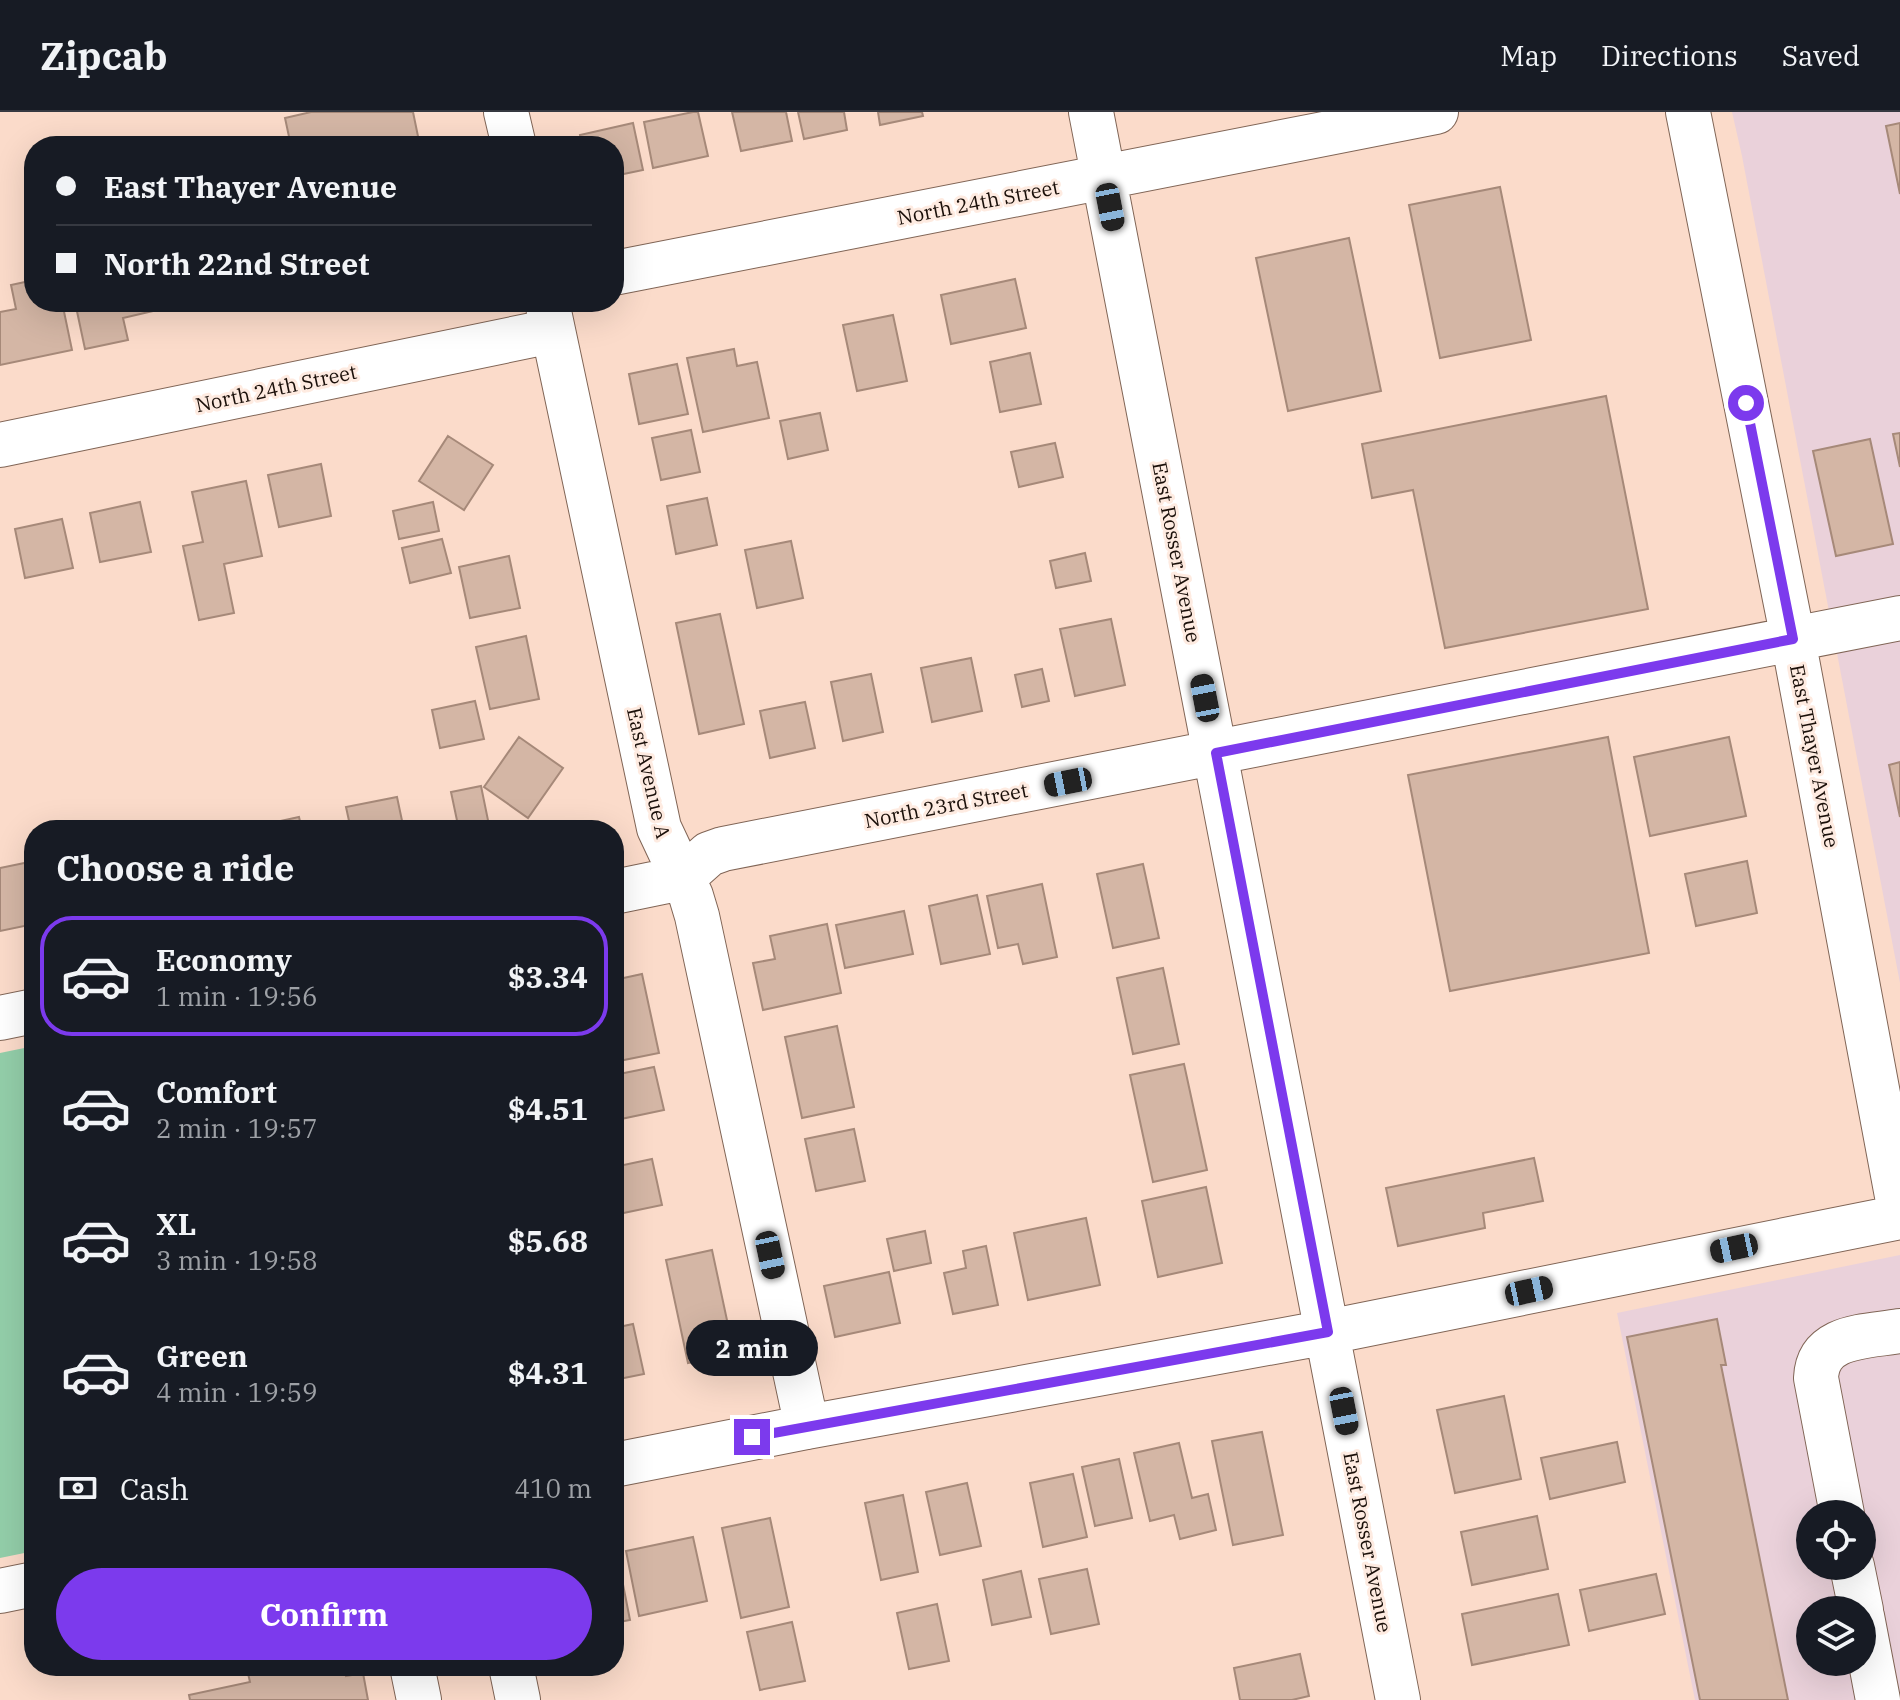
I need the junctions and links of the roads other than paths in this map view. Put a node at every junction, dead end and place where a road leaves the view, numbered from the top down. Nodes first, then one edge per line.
1 (506, 112) edge
2 (1091, 112) edge
3 (1436, 112) edge
4 (1688, 112) edge
5 (512, 136) edge
6 (1104, 178) junction
7 (624, 271) edge
8 (550, 316) edge
9 (0, 445) edge
10 (1900, 618) edge
11 (1793, 639) junction
12 (1216, 753) junction
13 (682, 878) junction
14 (624, 890) edge
15 (24, 1013) edge
16 (0, 1018) edge
17 (1900, 1214) edge
18 (1900, 1331) edge
19 (1328, 1332) junction
20 (807, 1427) junction
21 (624, 1463) edge
22 (1839, 1500) edge
23 (24, 1586) edge
24 (0, 1591) edge
25 (414, 1676) edge
26 (513, 1676) edge
27 (1873, 1676) edge
28 (419, 1700) edge
29 (518, 1700) edge
30 (1398, 1700) edge
31 (1878, 1700) edge

1 - 5 street
2 - 6 street, East Rosser Avenue
3 - 6 street, North 24th Street
4 - 11 street, East Thayer Avenue
6 - 7 street, North 24th Street
6 - 12 street, East Rosser Avenue
8 - 9 street, North 24th Street
8 - 13 street, East Avenue A
10 - 11 street, North 23rd Street
11 - 12 street, North 23rd Street
11 - 17 street, East Thayer Avenue
12 - 13 street, North 23rd Street
12 - 19 street, East Rosser Avenue
13 - 14 street, North 23rd Street
13 - 20 street, East Avenue A
15 - 16 street
17 - 19 street
18 - 22 street
19 - 20 street
19 - 30 street, East Rosser Avenue
20 - 21 street
23 - 24 street
25 - 28 street
26 - 29 street
27 - 31 street

